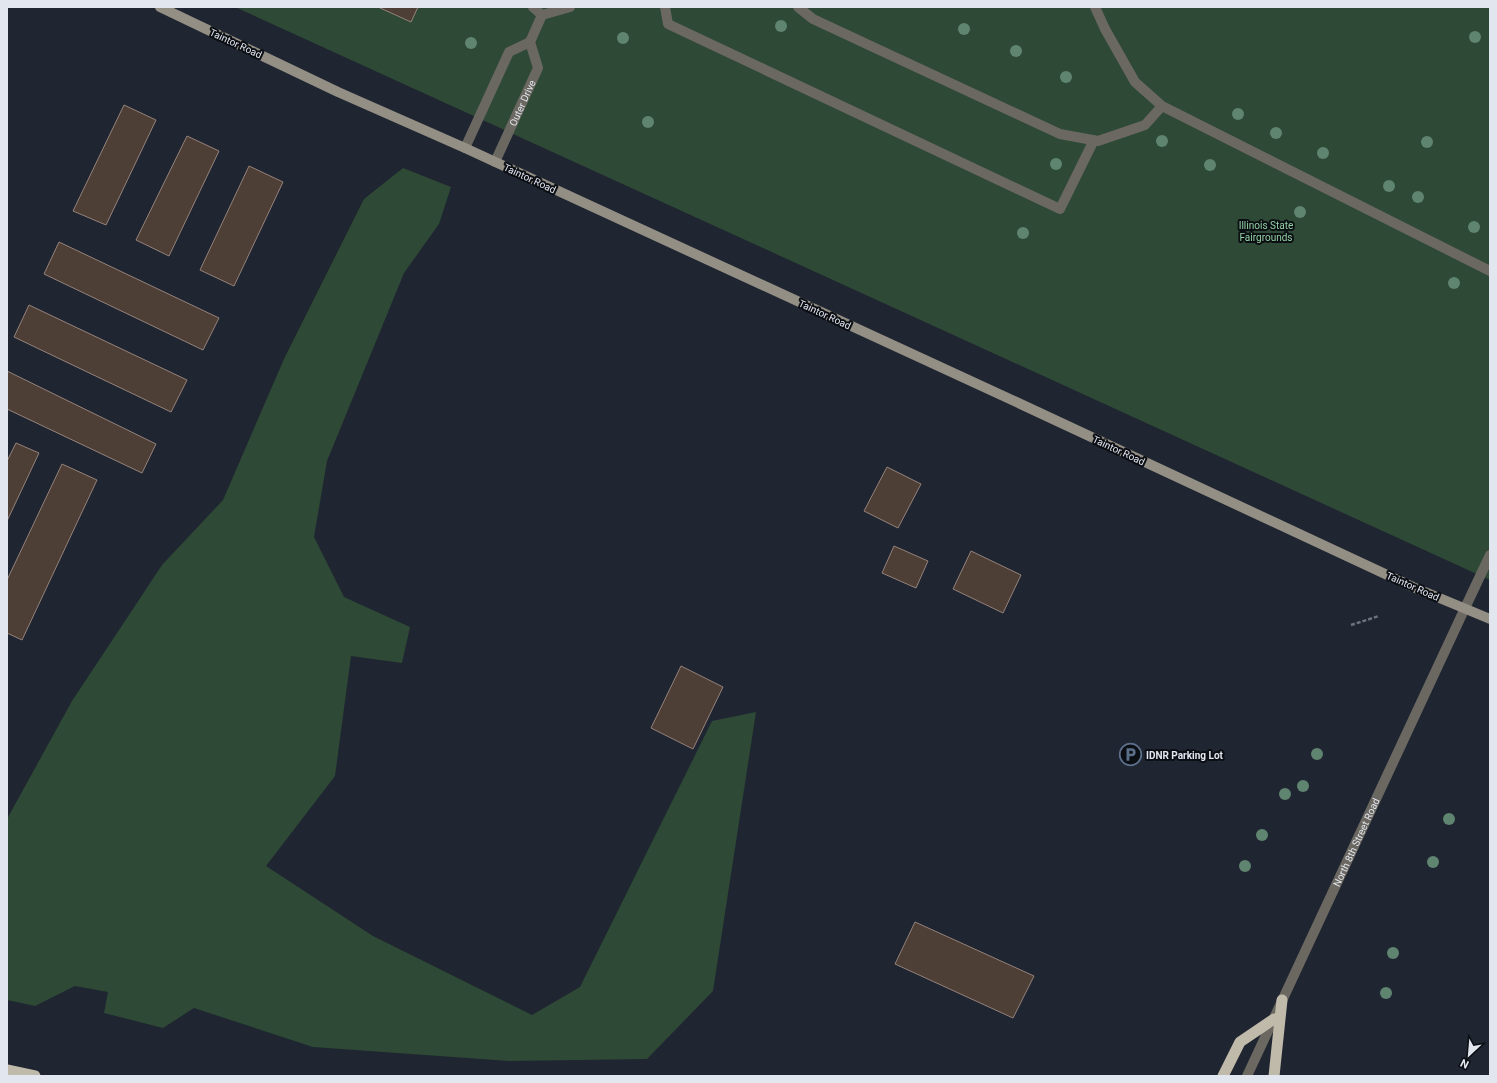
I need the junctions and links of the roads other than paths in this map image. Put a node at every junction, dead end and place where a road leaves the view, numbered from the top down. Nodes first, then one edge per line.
1 (160, 7) edge
2 (533, 7) edge
3 (570, 7) edge
4 (665, 7) edge
5 (798, 7) edge
6 (1095, 7) edge
7 (542, 15) junction
8 (530, 42) junction
9 (1162, 106) junction
10 (1094, 140) junction
11 (465, 148) junction
12 (495, 162) junction
13 (1490, 271) edge
14 (1490, 555) edge
15 (1465, 608) junction
16 (1490, 619) edge
17 (1282, 1000) junction
18 (1274, 1019) junction
19 (7, 1070) edge
20 (35, 1076) edge
21 (1223, 1076) edge
22 (1247, 1076) edge
23 (1274, 1076) edge

1 - 11 main road, Taintor Road
2 - 7 street
3 - 7 street
4 - 10 street
5 - 10 street
6 - 9 street
7 - 8 street
8 - 11 street
8 - 12 street, Outer Drive
9 - 10 street
9 - 13 street
11 - 12 main road, Taintor Road
12 - 15 main road, Taintor Road
14 - 15 street, North 8th Street Road
15 - 16 main road, Taintor Road
15 - 17 street, North 8th Street Road
17 - 18 street, North 8th Street Road
17 - 23 highway
18 - 21 highway
18 - 22 street, North 8th Street Road
19 - 20 highway

